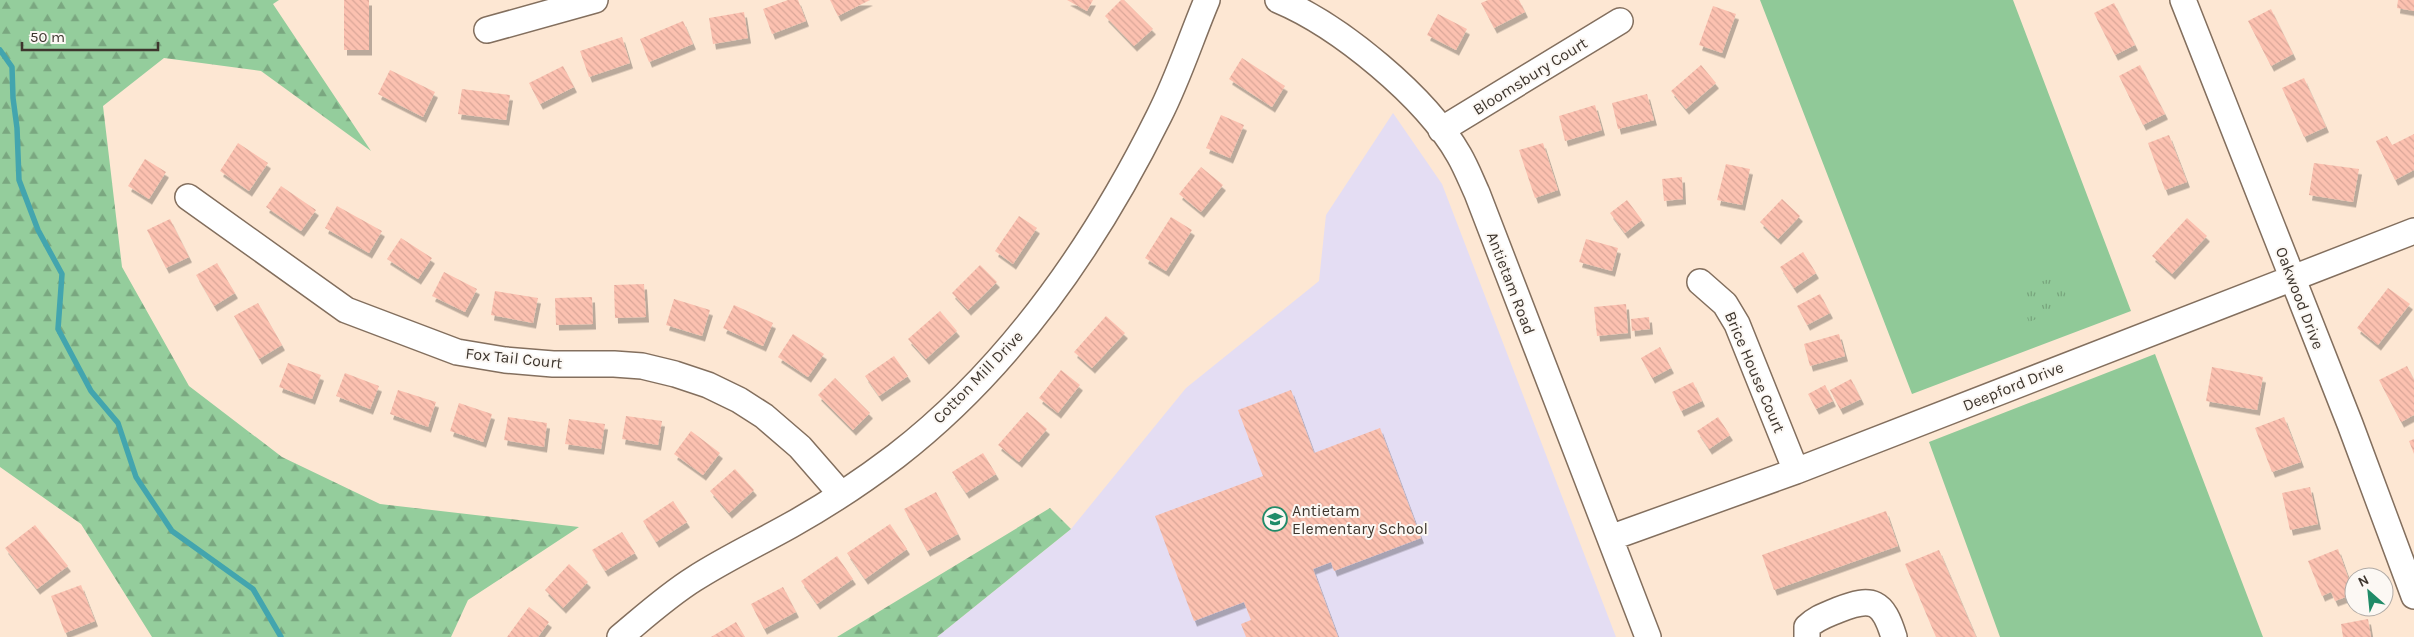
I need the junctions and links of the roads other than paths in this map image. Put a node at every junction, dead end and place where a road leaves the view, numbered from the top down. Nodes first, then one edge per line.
1 (595, 0) edge
2 (1207, 0) edge
3 (1278, 0) edge
4 (2183, 0) edge
5 (1620, 21) dead end
6 (487, 30) dead end
7 (1441, 130) junction
8 (188, 197) dead end
9 (2414, 231) edge
10 (2292, 277) junction
11 (1700, 282) dead end
12 (1796, 471) junction
13 (841, 494) junction
14 (1610, 538) junction
15 (2414, 596) edge
16 (620, 637) edge
17 (1648, 637) edge
18 (1807, 637) edge
19 (1894, 637) edge

1 - 6 street
2 - 13 street, Cotton Mill Drive
3 - 7 street, Antietam Road
4 - 10 street, Oakwood Drive
5 - 7 street, Bloomsbury Court
7 - 14 street, Antietam Road
8 - 13 street, Fox Tail Court
9 - 10 street, Deepford Drive
10 - 12 street, Deepford Drive
10 - 15 street, Oakwood Drive
11 - 12 street, Brice House Court
12 - 14 street, Deepford Drive
13 - 16 street, Cotton Mill Drive
14 - 17 street, Antietam Road
18 - 19 street

